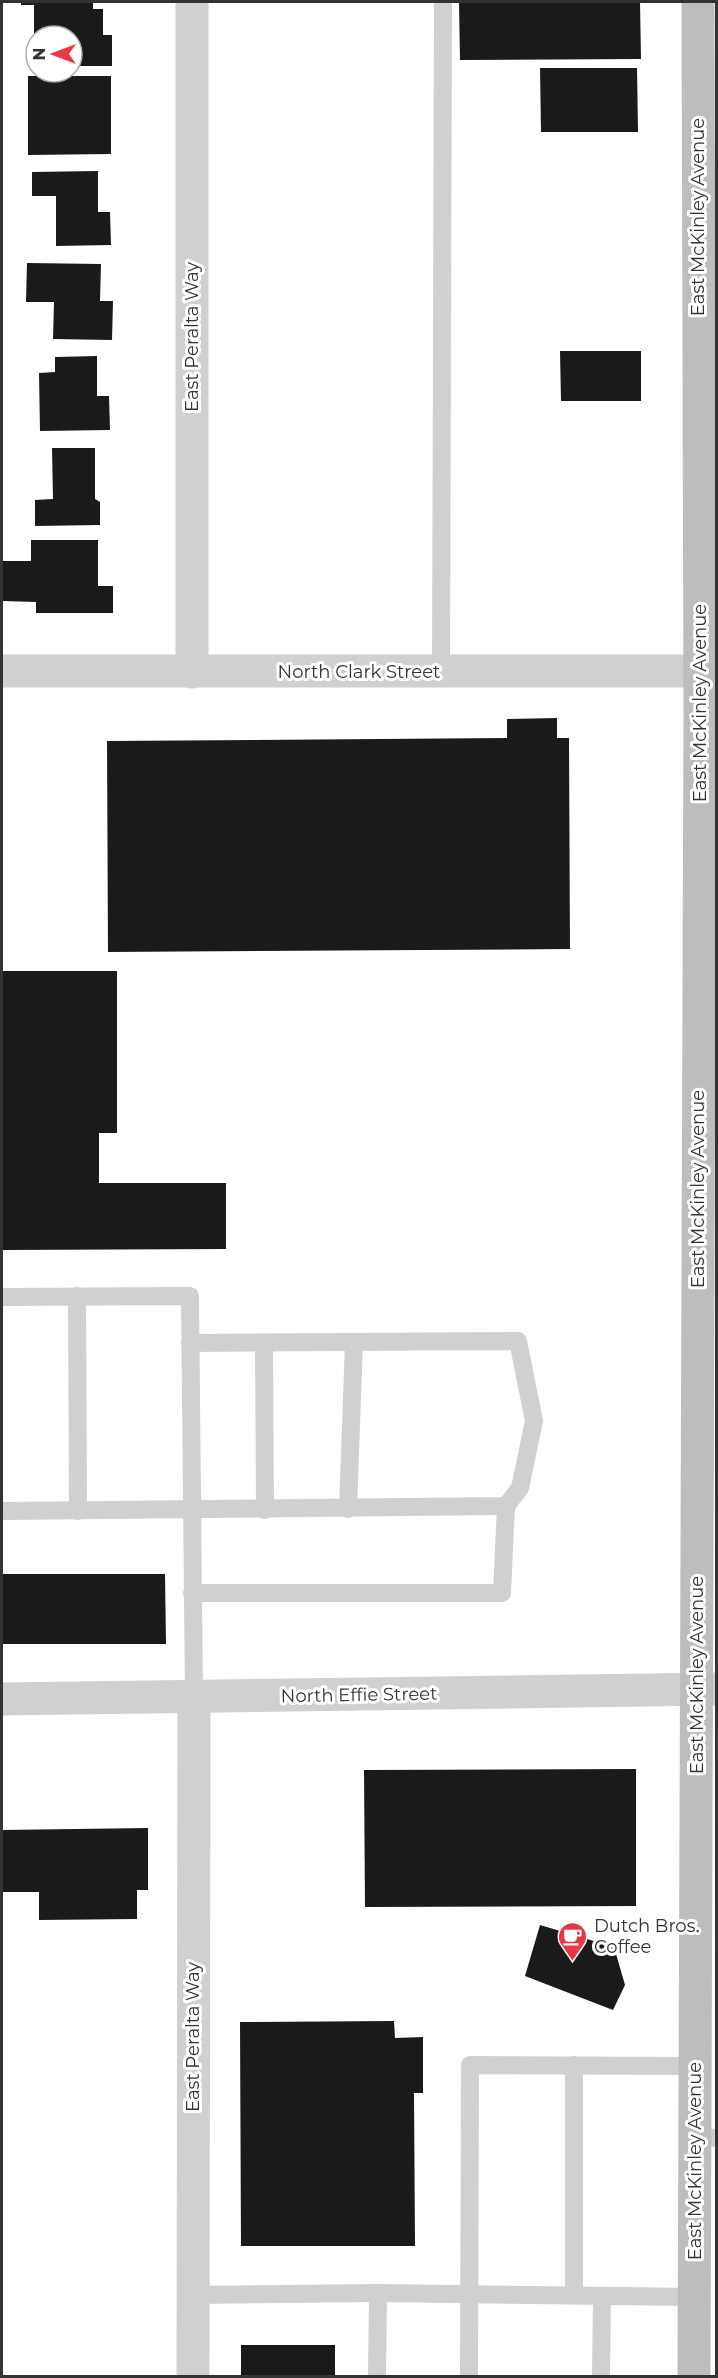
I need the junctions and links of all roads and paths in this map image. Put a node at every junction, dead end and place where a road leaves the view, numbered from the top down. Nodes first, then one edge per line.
1 (192, 2) edge
2 (443, 2) edge
3 (698, 2) edge
4 (708, 178) edge
5 (708, 279) edge
6 (2, 671) edge
7 (441, 671) junction
8 (708, 671) edge
9 (192, 672) junction
10 (708, 882) edge
11 (77, 1296) junction
12 (2, 1297) edge
13 (354, 1342) junction
14 (190, 1343) junction
15 (264, 1343) junction
16 (506, 1506) junction
17 (348, 1509) junction
18 (265, 1510) junction
19 (2, 1511) edge
20 (78, 1511) junction
21 (190, 1511) junction
22 (192, 1593) junction
23 (706, 1689) edge
24 (194, 1697) junction
25 (2, 1699) edge
26 (706, 1803) edge
27 (574, 2066) junction
28 (695, 2066) junction
29 (706, 2138) edge
30 (378, 2293) junction
31 (469, 2294) junction
32 (193, 2295) junction
33 (574, 2295) junction
34 (602, 2296) junction
35 (695, 2297) junction
36 (193, 2376) edge
37 (377, 2376) edge
38 (469, 2376) edge
39 (601, 2376) edge
40 (694, 2376) edge

1 - 9 street, East Peralta Way
2 - 7 lane
3 - 4 main road, East McKinley Avenue
4 - 5 main road, East McKinley Avenue
5 - 8 main road, East McKinley Avenue
6 - 9 street, North Clark Street
7 - 8 street, North Clark Street
7 - 9 street, North Clark Street
8 - 10 main road, East McKinley Avenue
10 - 23 main road, East McKinley Avenue
11 - 12 lane
11 - 14 lane
11 - 20 lane
13 - 15 lane
13 - 16 lane
13 - 17 lane
14 - 15 lane
14 - 21 lane
15 - 18 lane
16 - 17 lane
16 - 22 lane
17 - 18 lane
18 - 21 lane
19 - 20 lane
20 - 21 lane
21 - 22 lane
22 - 24 lane
23 - 24 street, North Effie Street
23 - 26 main road, East McKinley Avenue
24 - 25 street, North Effie Street
24 - 32 street, East Peralta Way
26 - 28 main road, East McKinley Avenue
27 - 28 lane
27 - 31 lane
27 - 33 lane
28 - 29 main road, East McKinley Avenue
29 - 35 main road, East McKinley Avenue
30 - 31 lane
30 - 32 lane
30 - 37 lane
31 - 33 lane
31 - 38 lane
32 - 36 street, East Peralta Way
33 - 34 lane
34 - 35 lane
34 - 39 lane
35 - 40 main road, East McKinley Avenue

